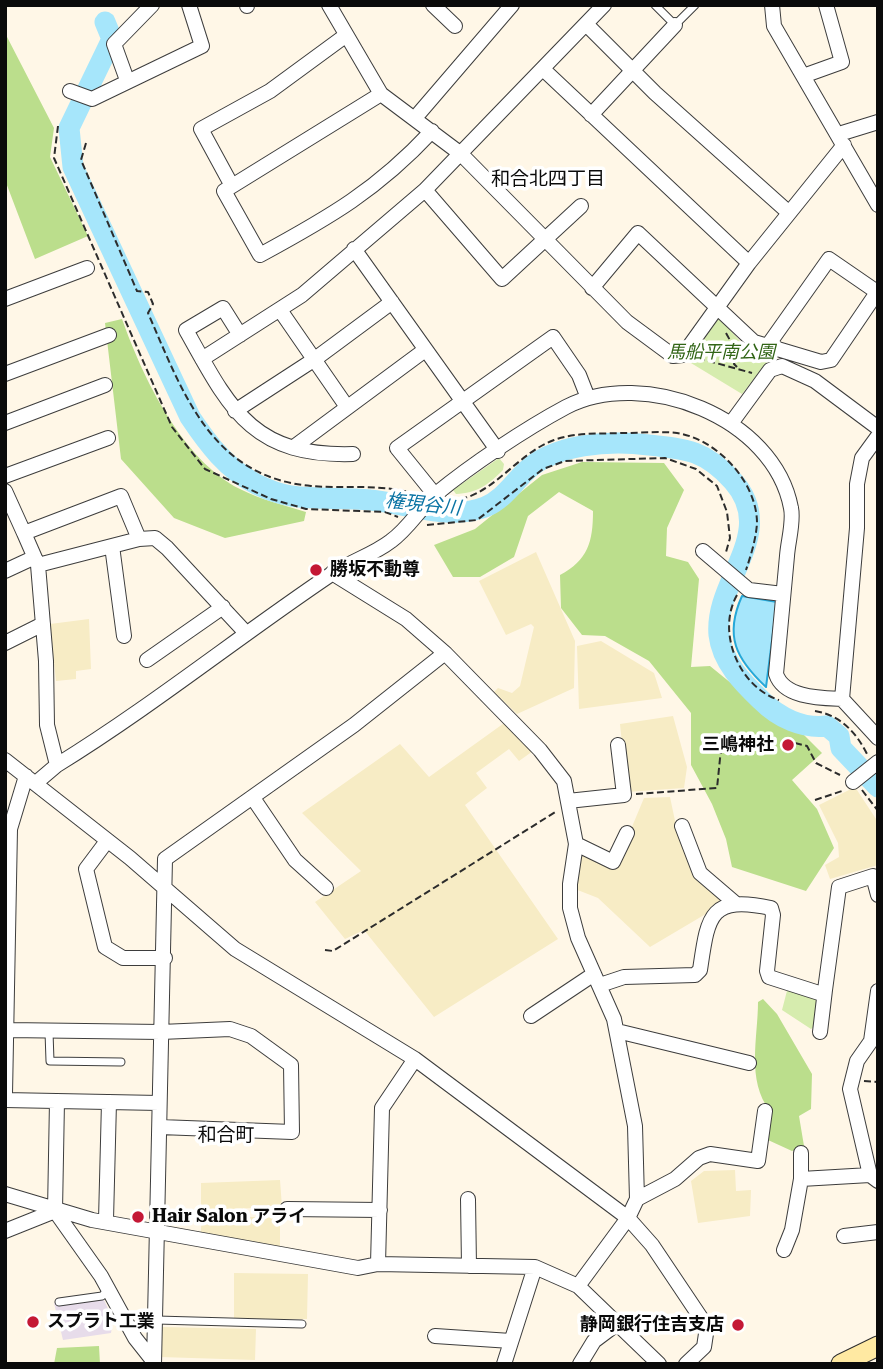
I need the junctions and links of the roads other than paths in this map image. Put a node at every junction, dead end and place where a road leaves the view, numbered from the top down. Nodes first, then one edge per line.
1 (152, 5) edge
2 (189, 5) edge
3 (329, 5) edge
4 (433, 5) edge
5 (512, 5) edge
6 (604, 5) edge
7 (655, 5) edge
8 (695, 5) edge
9 (772, 5) edge
10 (826, 5) edge
11 (587, 24) junction
12 (675, 25) junction
13 (455, 26) dead end
14 (345, 36) junction
15 (544, 70) junction
16 (632, 70) junction
17 (803, 76) junction
18 (127, 80) junction
19 (70, 91) dead end
20 (381, 94) junction
21 (591, 115) junction
22 (415, 117) junction
23 (878, 122) edge
24 (432, 131) junction
25 (842, 139) junction
26 (461, 154) junction
27 (232, 186) junction
28 (425, 190) junction
29 (878, 205) edge
30 (582, 206) dead end
31 (788, 212) junction
32 (545, 240) junction
33 (354, 249) junction
34 (748, 263) junction
35 (87, 268) dead end
36 (592, 288) junction
37 (877, 291) edge
38 (5, 299) edge
39 (392, 302) junction
40 (718, 307) junction
41 (281, 310) junction
42 (109, 335) dead end
43 (240, 335) junction
44 (766, 348) junction
45 (425, 350) junction
46 (202, 359) junction
47 (315, 359) junction
48 (5, 374) edge
49 (106, 385) dead end
50 (588, 398) junction
51 (463, 403) junction
52 (347, 407) junction
53 (235, 411) junction
54 (732, 422) junction
55 (5, 423) edge
56 (878, 428) edge
57 (878, 436) edge
58 (108, 438) dead end
59 (294, 447) junction
60 (498, 451) junction
61 (353, 454) dead end
62 (5, 476) edge
63 (5, 491) edge
64 (432, 498) junction
65 (24, 533) junction
66 (139, 539) junction
67 (112, 546) junction
68 (703, 551) dead end
69 (35, 561) junction
70 (5, 571) edge
71 (332, 573) junction
72 (783, 594) junction
73 (223, 607) junction
74 (43, 624) junction
75 (246, 633) junction
76 (124, 636) dead end
77 (5, 643) edge
78 (445, 653) junction
79 (147, 660) dead end
80 (842, 699) junction
81 (878, 738) edge
82 (618, 745) dead end
83 (5, 760) edge
84 (875, 764) edge
85 (57, 765) junction
86 (32, 779) junction
87 (853, 782) road end
88 (253, 798) junction
89 (568, 803) junction
90 (682, 827) dead end
91 (627, 833) dead end
92 (107, 841) junction
93 (576, 844) junction
94 (326, 888) dead end
95 (166, 889) junction
96 (878, 895) edge
97 (735, 903) junction
98 (7, 911) edge
99 (164, 958) junction
100 (597, 980) junction
101 (824, 990) junction
102 (878, 991) edge
103 (531, 1016) dead end
104 (8, 1030) junction
105 (617, 1031) junction
106 (49, 1032) junction
107 (161, 1032) junction
108 (820, 1032) dead end
109 (415, 1059) junction
110 (121, 1062) dead end
111 (748, 1063) dead end
112 (5, 1094) edge
113 (5, 1100) edge
114 (57, 1101) junction
115 (109, 1102) junction
116 (159, 1103) junction
117 (765, 1111) dead end
118 (160, 1127) junction
119 (801, 1153) dead end
120 (874, 1178) edge
121 (801, 1179) junction
122 (5, 1194) edge
123 (468, 1199) dead end
124 (638, 1199) junction
125 (287, 1209) dead end
126 (380, 1210) junction
127 (55, 1211) junction
128 (628, 1219) junction
129 (106, 1220) junction
130 (5, 1231) edge
131 (156, 1233) junction
132 (878, 1233) edge
133 (844, 1236) dead end
134 (784, 1250) dead end
135 (378, 1264) junction
136 (469, 1266) junction
137 (535, 1267) junction
138 (578, 1286) junction
139 (109, 1290) junction
140 (59, 1302) dead end
141 (157, 1320) junction
142 (618, 1323) junction
143 (302, 1324) dead end
144 (435, 1336) dead end
145 (511, 1341) junction
146 (878, 1346) edge
147 (154, 1363) edge
148 (504, 1364) edge
149 (580, 1364) edge
150 (659, 1364) edge
151 (687, 1364) edge
152 (841, 1364) edge

1 - 18 street
2 - 18 street
3 - 14 street
4 - 13 street
5 - 22 street
6 - 11 street
7 - 12 lane
8 - 12 lane
9 - 17 street
10 - 17 street
11 - 15 street
11 - 16 street
12 - 16 street
14 - 20 street
14 - 27 street
15 - 21 street
15 - 26 street
16 - 21 street
16 - 31 street
17 - 25 street
18 - 19 street
20 - 22 street
20 - 27 street
21 - 34 street
22 - 24 street
23 - 25 street
24 - 26 street
24 - 27 street
25 - 29 street
25 - 31 street
26 - 28 street
26 - 32 street
28 - 32 street
28 - 33 street
30 - 32 street
31 - 34 street
32 - 36 street
33 - 39 street
33 - 41 street
34 - 40 street
35 - 38 street
36 - 40 street
36 - 40 street
37 - 44 street
37 - 44 street
39 - 45 street
39 - 47 street
40 - 44 street
41 - 43 street
41 - 47 street
42 - 48 street
43 - 46 street
43 - 46 street
45 - 51 street
45 - 52 street
46 - 53 street
47 - 52 street
47 - 53 street
49 - 55 street
50 - 51 street
50 - 54 street
50 - 60 street
51 - 60 street
51 - 64 street
52 - 59 street
53 - 59 street
54 - 56 street
54 - 72 street
57 - 80 street
58 - 62 street
59 - 61 street
60 - 64 street
63 - 65 street
64 - 71 street
65 - 66 street
65 - 69 street
66 - 67 street
66 - 73 street
67 - 69 street
67 - 76 street
68 - 72 street
69 - 70 street
69 - 74 street
71 - 75 street
71 - 78 street
72 - 80 street
73 - 75 street
73 - 79 street
74 - 77 street
74 - 85 street
75 - 85 street
78 - 88 street
78 - 89 street
80 - 81 street
82 - 89 street
83 - 86 street
84 - 87 street
85 - 86 street
86 - 92 street
86 - 98 street
88 - 94 street
88 - 95 street
89 - 93 street
90 - 97 street
91 - 93 street
92 - 95 street
92 - 99 street
93 - 100 street
95 - 99 street
95 - 109 street
96 - 101 street
97 - 100 street
97 - 101 street
98 - 104 street
99 - 107 street
100 - 103 street
100 - 105 street
101 - 108 street
102 - 120 street
104 - 106 street
104 - 112 street
105 - 111 street
105 - 124 street
106 - 107 street
106 - 110 lane
107 - 116 street
107 - 118 street
109 - 126 street
109 - 128 street
113 - 114 street
114 - 115 street
114 - 127 street
115 - 116 street
115 - 129 street
116 - 118 street
117 - 124 street
118 - 131 street
119 - 121 street
120 - 121 street
121 - 134 street
122 - 127 street
123 - 136 street
124 - 128 street
125 - 126 street
126 - 135 street
127 - 129 street
127 - 130 street
127 - 139 street
128 - 138 street
128 - 151 street
129 - 131 street
131 - 135 street
131 - 141 street
132 - 133 street
135 - 136 street
136 - 137 street
137 - 138 street
137 - 145 street
138 - 142 street
139 - 140 lane
139 - 147 street
141 - 143 lane
141 - 147 street
142 - 149 street
142 - 150 street
144 - 145 street
145 - 148 street
146 - 152 main road

